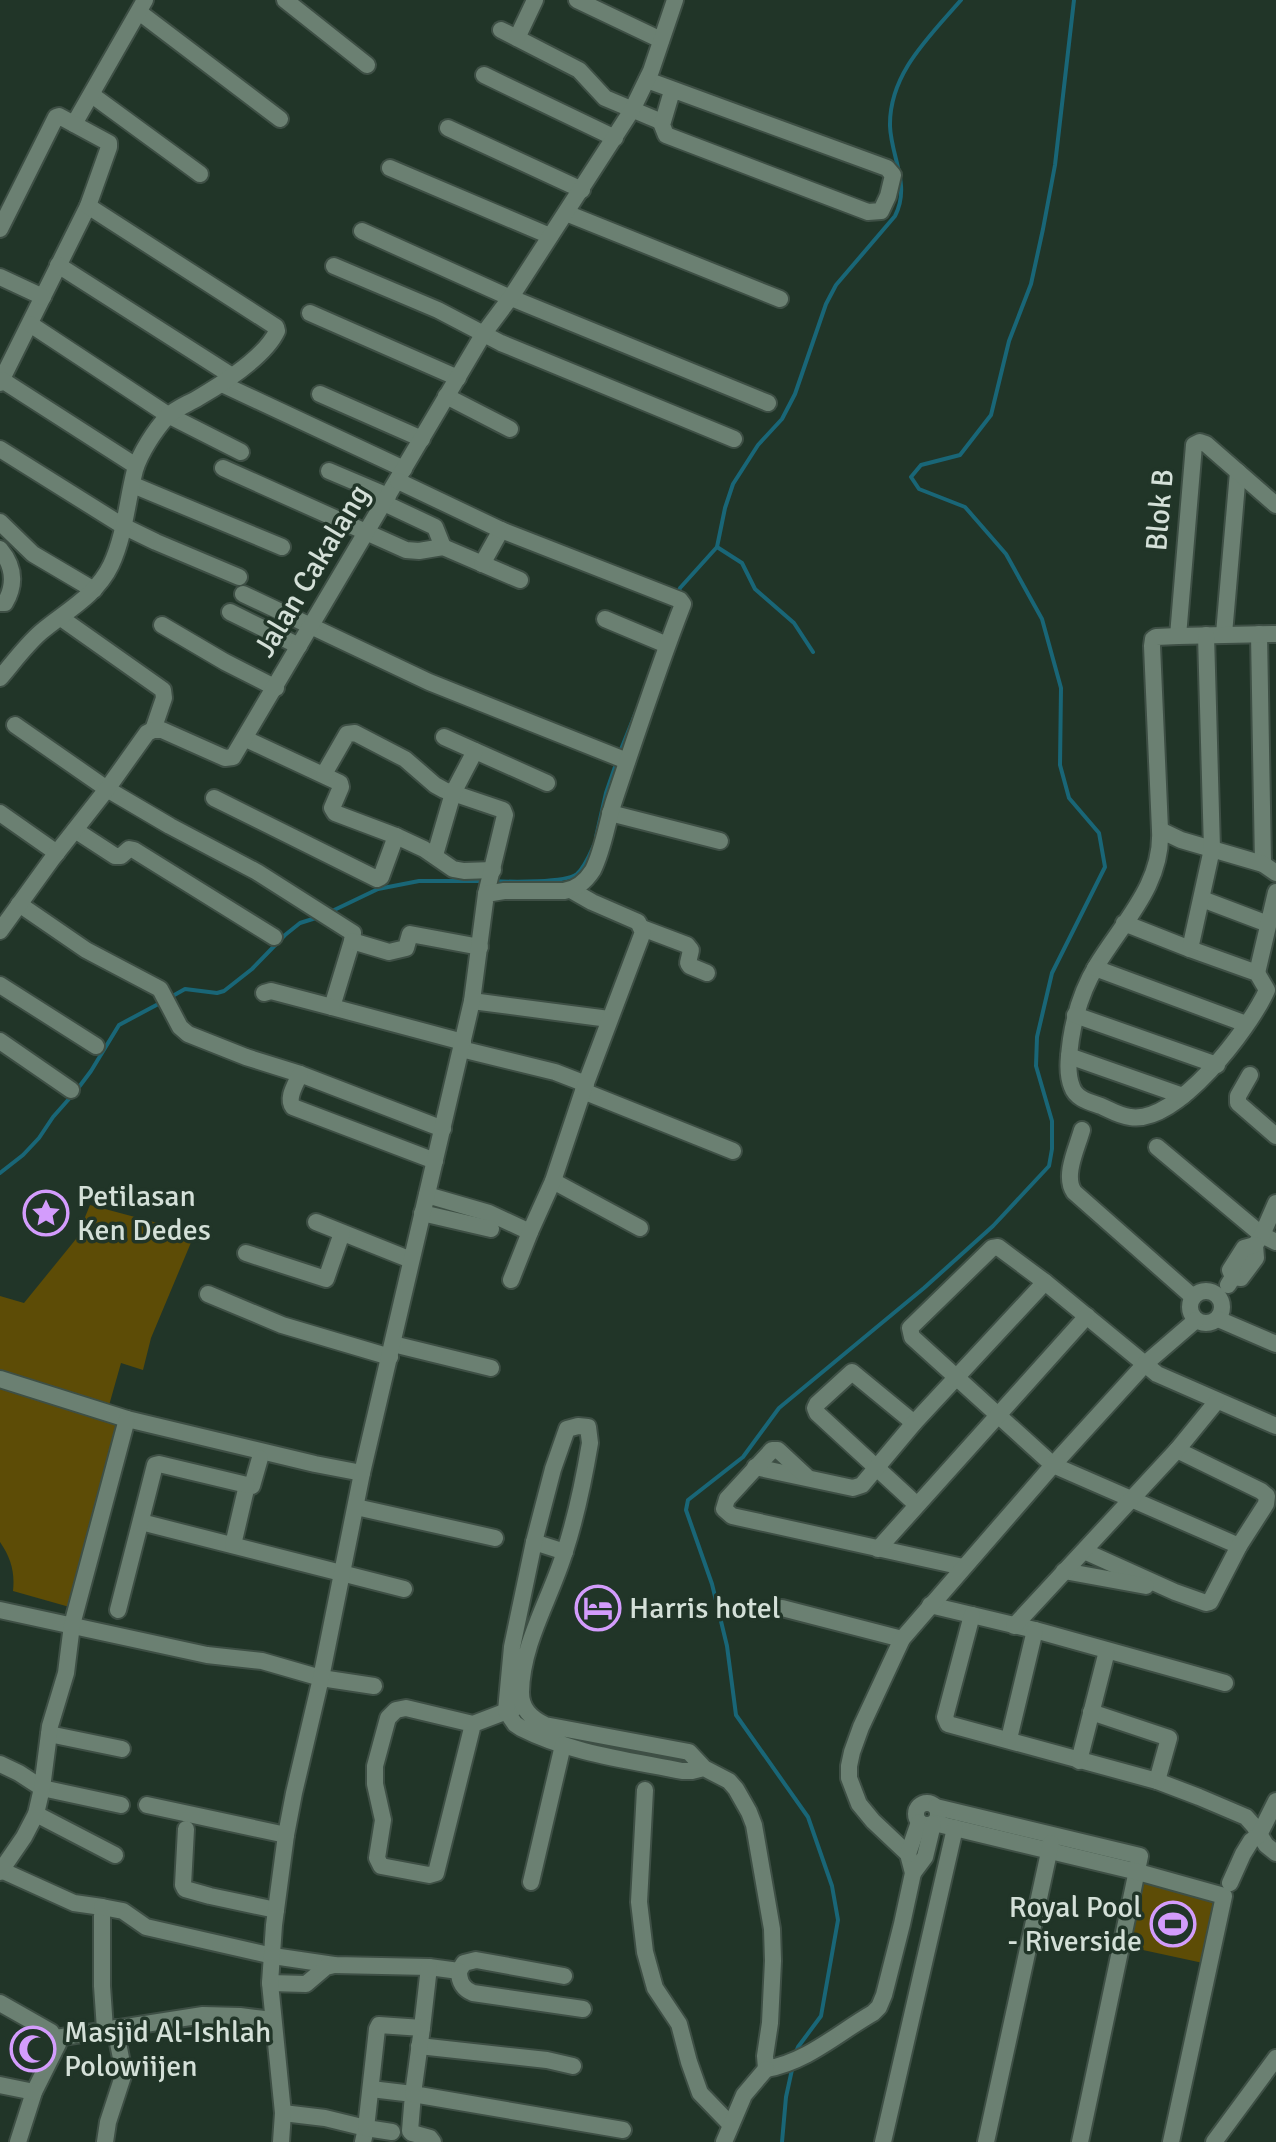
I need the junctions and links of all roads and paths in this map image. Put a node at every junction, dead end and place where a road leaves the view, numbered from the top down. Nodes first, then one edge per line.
1 (285, 0) edge
2 (535, 0) edge
3 (577, 0) edge
4 (675, 0) edge
5 (142, 6) edge
6 (501, 30) dead end
7 (517, 38) junction
8 (661, 40) junction
9 (367, 65) dead end
10 (484, 75) dead end
11 (647, 80) junction
12 (672, 91) junction
13 (92, 95) junction
14 (632, 110) junction
15 (280, 119) dead end
16 (662, 122) junction
17 (74, 124) junction
18 (448, 128) dead end
19 (618, 133) junction
20 (390, 168) dead end
21 (200, 174) dead end
22 (582, 190) junction
23 (88, 206) junction
24 (566, 213) junction
25 (0, 229) edge
26 (362, 231) dead end
27 (550, 236) junction
28 (58, 265) junction
29 (334, 266) dead end
30 (0, 277) edge
31 (43, 297) junction
32 (511, 297) junction
33 (780, 299) dead end
34 (310, 313) dead end
35 (30, 324) junction
36 (484, 333) junction
37 (458, 378) junction
38 (227, 380) junction
39 (1, 382) edge
40 (320, 394) dead end
41 (446, 396) junction
42 (768, 403) dead end
43 (168, 415) junction
44 (510, 429) dead end
45 (422, 439) junction
46 (734, 439) dead end
47 (0, 449) edge
48 (241, 452) dead end
49 (136, 466) junction
50 (223, 468) dead end
51 (329, 471) dead end
52 (1238, 472) junction
53 (401, 475) junction
54 (133, 485) junction
55 (386, 499) junction
56 (1276, 505) edge
57 (0, 522) edge
58 (123, 526) junction
59 (501, 530) junction
60 (367, 534) junction
61 (282, 547) dead end
62 (443, 547) junction
63 (0, 549) edge
64 (482, 564) junction
65 (520, 580) dead end
66 (94, 590) junction
67 (0, 603) edge
68 (230, 612) dead end
69 (605, 619) dead end
70 (1276, 623) edge
71 (69, 624) junction
72 (162, 625) dead end
73 (312, 627) junction
74 (1224, 634) junction
75 (1270, 634) edge
76 (1206, 635) junction
77 (1178, 636) junction
78 (662, 643) junction
79 (299, 646) junction
80 (0, 678) edge
81 (276, 688) junction
82 (15, 725) dead end
83 (153, 730) junction
84 (444, 737) dead end
85 (246, 739) junction
86 (475, 751) junction
87 (620, 758) junction
88 (324, 774) junction
89 (547, 783) dead end
90 (107, 789) junction
91 (453, 793) junction
92 (214, 798) dead end
93 (0, 813) edge
94 (610, 813) junction
95 (75, 830) junction
96 (1160, 830) junction
97 (396, 836) junction
98 (720, 841) dead end
99 (1212, 849) junction
100 (57, 853) junction
101 (435, 855) junction
102 (1270, 868) edge
103 (490, 881) junction
104 (571, 890) junction
105 (1276, 892) edge
106 (1202, 899) junction
107 (19, 904) junction
108 (1124, 923) junction
109 (1268, 924) junction
110 (642, 928) junction
111 (0, 931) edge
112 (274, 937) dead end
113 (352, 941) junction
114 (480, 947) junction
115 (1190, 949) junction
116 (1095, 968) junction
117 (707, 973) dead end
118 (1257, 973) junction
119 (0, 985) edge
120 (264, 993) dead end
121 (472, 1001) junction
122 (332, 1007) junction
123 (1075, 1015) junction
124 (609, 1019) junction
125 (1246, 1024) junction
126 (0, 1041) edge
127 (96, 1046) dead end
128 (462, 1046) junction
129 (1069, 1056) junction
130 (1217, 1065) junction
131 (300, 1074) junction
132 (1250, 1075) dead end
133 (585, 1087) junction
134 (71, 1090) dead end
135 (1183, 1096) junction
136 (443, 1129) junction
137 (1082, 1130) dead end
138 (1276, 1136) edge
139 (1157, 1147) dead end
140 (733, 1151) dead end
141 (435, 1161) junction
142 (553, 1181) junction
143 (427, 1195) junction
144 (1276, 1203) edge
145 (422, 1213) junction
146 (316, 1222) dead end
147 (640, 1228) dead end
148 (491, 1229) dead end
149 (530, 1232) junction
150 (342, 1233) junction
151 (1264, 1241) edge
152 (246, 1253) dead end
153 (411, 1260) junction
154 (511, 1280) dead end
155 (1045, 1282) junction
156 (208, 1294) dead end
157 (1193, 1297) junction
158 (1220, 1297) junction
159 (1087, 1316) junction
160 (1218, 1319) junction
161 (1196, 1320) junction
162 (1276, 1344) edge
163 (391, 1350) junction
164 (1145, 1364) junction
165 (491, 1368) dead end
166 (957, 1378) junction
167 (0, 1379) edge
168 (1217, 1401) junction
169 (999, 1416) junction
170 (127, 1419) junction
171 (914, 1423) junction
172 (1276, 1426) edge
173 (1177, 1450) junction
174 (260, 1458) dead end
175 (1053, 1465) junction
176 (876, 1469) junction
177 (362, 1473) junction
178 (247, 1485) junction
179 (1129, 1500) junction
180 (917, 1505) junction
181 (356, 1507) junction
182 (141, 1522) junction
183 (495, 1538) dead end
184 (534, 1542) junction
185 (233, 1545) junction
186 (1239, 1546) junction
187 (878, 1549) junction
188 (1084, 1551) junction
189 (565, 1552) junction
190 (963, 1567) junction
191 (1064, 1571) junction
192 (342, 1573) junction
193 (404, 1589) dead end
194 (1175, 1592) junction
195 (930, 1605) junction
196 (782, 1608) dead end
197 (0, 1610) edge
198 (118, 1610) dead end
199 (972, 1615) junction
200 (72, 1625) junction
201 (1014, 1626) junction
202 (1035, 1630) junction
203 (902, 1639) junction
204 (1107, 1651) junction
205 (321, 1678) junction
206 (1225, 1683) dead end
207 (374, 1686) dead end
208 (524, 1705) junction
209 (506, 1711) junction
210 (1091, 1712) junction
211 (473, 1724) junction
212 (49, 1734) junction
213 (1009, 1739) junction
214 (563, 1745) junction
215 (122, 1749) dead end
216 (1079, 1761) junction
217 (0, 1764) edge
218 (704, 1768) junction
219 (1157, 1781) junction
220 (42, 1788) junction
221 (645, 1790) dead end
222 (1276, 1801) edge
223 (121, 1805) dead end
224 (147, 1805) dead end
225 (36, 1814) junction
226 (931, 1819) junction
227 (955, 1828) junction
228 (186, 1829) dead end
229 (286, 1835) junction
230 (1259, 1835) junction
231 (1051, 1842) junction
232 (1276, 1853) edge
233 (908, 1854) junction
234 (115, 1855) dead end
235 (1, 1871) edge
236 (1138, 1872) junction
237 (913, 1873) junction
238 (531, 1882) dead end
239 (1230, 1883) dead end
240 (102, 1907) junction
241 (276, 1910) junction
242 (273, 1956) junction
243 (334, 1965) junction
244 (429, 1967) junction
245 (459, 1971) junction
246 (564, 1976) dead end
247 (270, 1983) junction
248 (0, 2003) edge
249 (583, 2009) dead end
250 (273, 2020) junction
251 (422, 2028) junction
252 (110, 2029) junction
253 (56, 2038) junction
254 (419, 2046) junction
255 (1276, 2058) edge
256 (573, 2066) dead end
257 (772, 2068) junction
258 (0, 2085) edge
259 (371, 2089) junction
260 (34, 2092) junction
261 (413, 2094) junction
262 (283, 2113) junction
263 (730, 2124) junction
264 (623, 2130) dead end
265 (392, 2132) dead end
266 (364, 2135) edge
267 (18, 2142) edge
268 (105, 2142) edge
269 (281, 2142) edge
270 (433, 2142) edge
271 (724, 2142) edge
272 (883, 2142) edge
273 (986, 2142) edge
274 (1080, 2142) edge
275 (1171, 2142) edge
276 (1214, 2142) edge

1 - 9 street
2 - 7 street
3 - 8 street
4 - 8 street, Jalan Cakalang
5 - 13 street
5 - 15 street
6 - 7 street
7 - 14 street
8 - 11 street, Jalan Cakalang
10 - 19 street
11 - 12 street
11 - 14 street, Jalan Cakalang
12 - 16 street
12 - 16 street
13 - 17 street
13 - 21 street
14 - 16 street
14 - 19 street, Jalan Cakalang
17 - 23 street
17 - 25 street
18 - 22 street
19 - 22 street, Jalan Cakalang
20 - 27 street
22 - 24 street, Jalan Cakalang
23 - 28 street
23 - 38 street
24 - 27 street, Jalan Cakalang
24 - 33 street
26 - 32 street
27 - 32 street, Jalan Cakalang
28 - 31 street
28 - 38 street
29 - 36 street
30 - 31 street
31 - 35 street
32 - 36 street, Jalan Cakalang
32 - 42 street
34 - 37 street
35 - 39 street
35 - 43 street
36 - 37 street, Jalan Cakalang
36 - 46 street
37 - 41 street, Jalan Cakalang
38 - 43 street
38 - 53 street
39 - 49 street
40 - 45 street
41 - 44 street
41 - 45 street, Jalan Cakalang
43 - 48 street
43 - 49 street
45 - 53 street, Jalan Cakalang
47 - 58 street
49 - 54 street
50 - 60 street
51 - 55 street
52 - 56 street, Blok B
52 - 74 street
52 - 77 street, Blok B
53 - 55 street, Jalan Cakalang
53 - 59 street
54 - 58 street
54 - 61 street
55 - 60 street, Jalan Cakalang
55 - 62 street
57 - 66 street
58 - 66 street
58 - 73 street
59 - 64 street
59 - 78 street
60 - 62 street
60 - 73 street, Jalan Cakalang
62 - 64 street
63 - 67 street
64 - 65 street
66 - 71 street
68 - 79 street
69 - 78 street
70 - 75 street
71 - 80 street
71 - 83 street
72 - 81 street
73 - 79 street, Jalan Cakalang
73 - 87 street
74 - 75 street
74 - 76 street
75 - 102 street
76 - 77 street
76 - 99 street
77 - 96 street
78 - 87 street
79 - 81 street, Jalan Cakalang
81 - 85 street, Jalan Cakalang
82 - 90 street
83 - 85 street
83 - 90 street
84 - 86 street
85 - 88 street
86 - 89 street
86 - 91 street
87 - 94 street
88 - 91 street
88 - 97 street
90 - 95 street
90 - 113 street
91 - 101 street
91 - 103 street
92 - 97 street
93 - 100 street
94 - 98 street
94 - 104 street
95 - 100 street
95 - 112 street
96 - 99 street
96 - 108 street
97 - 101 street
99 - 102 street
99 - 106 street
100 - 107 street
101 - 103 street
103 - 104 street
103 - 114 street
104 - 110 street
105 - 109 street
106 - 109 street
106 - 115 street
107 - 111 street
107 - 131 street
108 - 115 street
108 - 116 street
109 - 118 street
110 - 117 street
110 - 124 street
113 - 114 street
113 - 122 street
114 - 121 street
115 - 118 street
116 - 123 street
116 - 125 street
118 - 125 street
119 - 127 street
120 - 122 street
121 - 124 street
121 - 128 street
122 - 128 street
123 - 129 street
123 - 130 street
124 - 133 street
125 - 130 street
126 - 134 street
128 - 133 street
128 - 136 street
129 - 135 street
129 - 135 street
130 - 135 street
131 - 136 street
131 - 141 street
132 - 138 street
133 - 140 street
133 - 142 street
136 - 141 street
137 - 157 street
139 - 151 street
141 - 143 street
142 - 147 street
142 - 149 street
143 - 145 street
143 - 149 street
144 - 151 street
145 - 148 street
145 - 153 street
146 - 150 street
149 - 154 street
150 - 152 street
150 - 153 street
151 - 158 street
153 - 163 street
155 - 159 street
155 - 166 street
155 - 166 street
156 - 163 street
157 - 158 street
157 - 161 street
158 - 160 street
159 - 164 street
159 - 169 street
160 - 161 street
160 - 162 street
161 - 164 street
163 - 165 street
163 - 177 street
164 - 168 street
164 - 175 street
166 - 169 street
166 - 171 street
167 - 170 street
168 - 172 street
168 - 173 street
169 - 175 street
169 - 180 street
170 - 177 street
170 - 200 street
171 - 176 street
171 - 176 street
173 - 179 street
173 - 186 street
174 - 178 street
175 - 179 street
175 - 190 street
176 - 180 street
176 - 187 street
177 - 181 street
178 - 182 street
178 - 185 street
179 - 186 street
179 - 188 street
180 - 187 street
181 - 183 street
181 - 192 street
182 - 185 street
182 - 198 street
184 - 189 street
184 - 189 street
184 - 209 street
185 - 192 street
186 - 194 street
187 - 190 street
188 - 191 street
188 - 194 street
189 - 208 street
190 - 195 street
191 - 194 street
191 - 201 street
192 - 193 street
192 - 205 street
195 - 199 street
195 - 203 street
196 - 203 street
197 - 200 street
199 - 201 street
199 - 213 street
200 - 205 street
200 - 212 street
201 - 202 street
202 - 204 street
202 - 213 street
203 - 233 street
204 - 206 street
204 - 210 street
205 - 207 street
205 - 229 street
208 - 209 street
208 - 218 street
209 - 211 street
209 - 214 street
210 - 216 street
210 - 219 street
211 - 211 street
212 - 215 street
212 - 220 street
213 - 216 street
214 - 218 street
214 - 238 street
216 - 219 street
217 - 220 street
218 - 257 street
219 - 230 street
220 - 223 street
220 - 225 street
221 - 263 street
222 - 230 street
224 - 229 street
225 - 234 street
225 - 235 street
226 - 227 street
226 - 231 street
226 - 233 street
226 - 237 street
227 - 231 street
227 - 272 street
228 - 241 street
229 - 241 street
230 - 232 street
230 - 239 street
231 - 236 street
231 - 273 street
233 - 237 street
235 - 240 street
236 - 274 street
236 - 275 street
237 - 257 street
240 - 242 street
240 - 252 street
241 - 242 street
242 - 243 street
242 - 247 street
243 - 244 street
243 - 247 street
244 - 245 street
244 - 251 street
245 - 246 street
245 - 249 street
247 - 250 street
248 - 253 street
250 - 252 street
250 - 262 street
251 - 254 street
251 - 259 street
252 - 253 street
252 - 268 street
253 - 260 street
254 - 256 street
254 - 261 street
255 - 276 street
257 - 263 street
258 - 260 street
259 - 261 street
259 - 266 street
260 - 267 street
261 - 264 street
261 - 270 street
262 - 266 street
262 - 269 street
263 - 271 street
265 - 266 street

